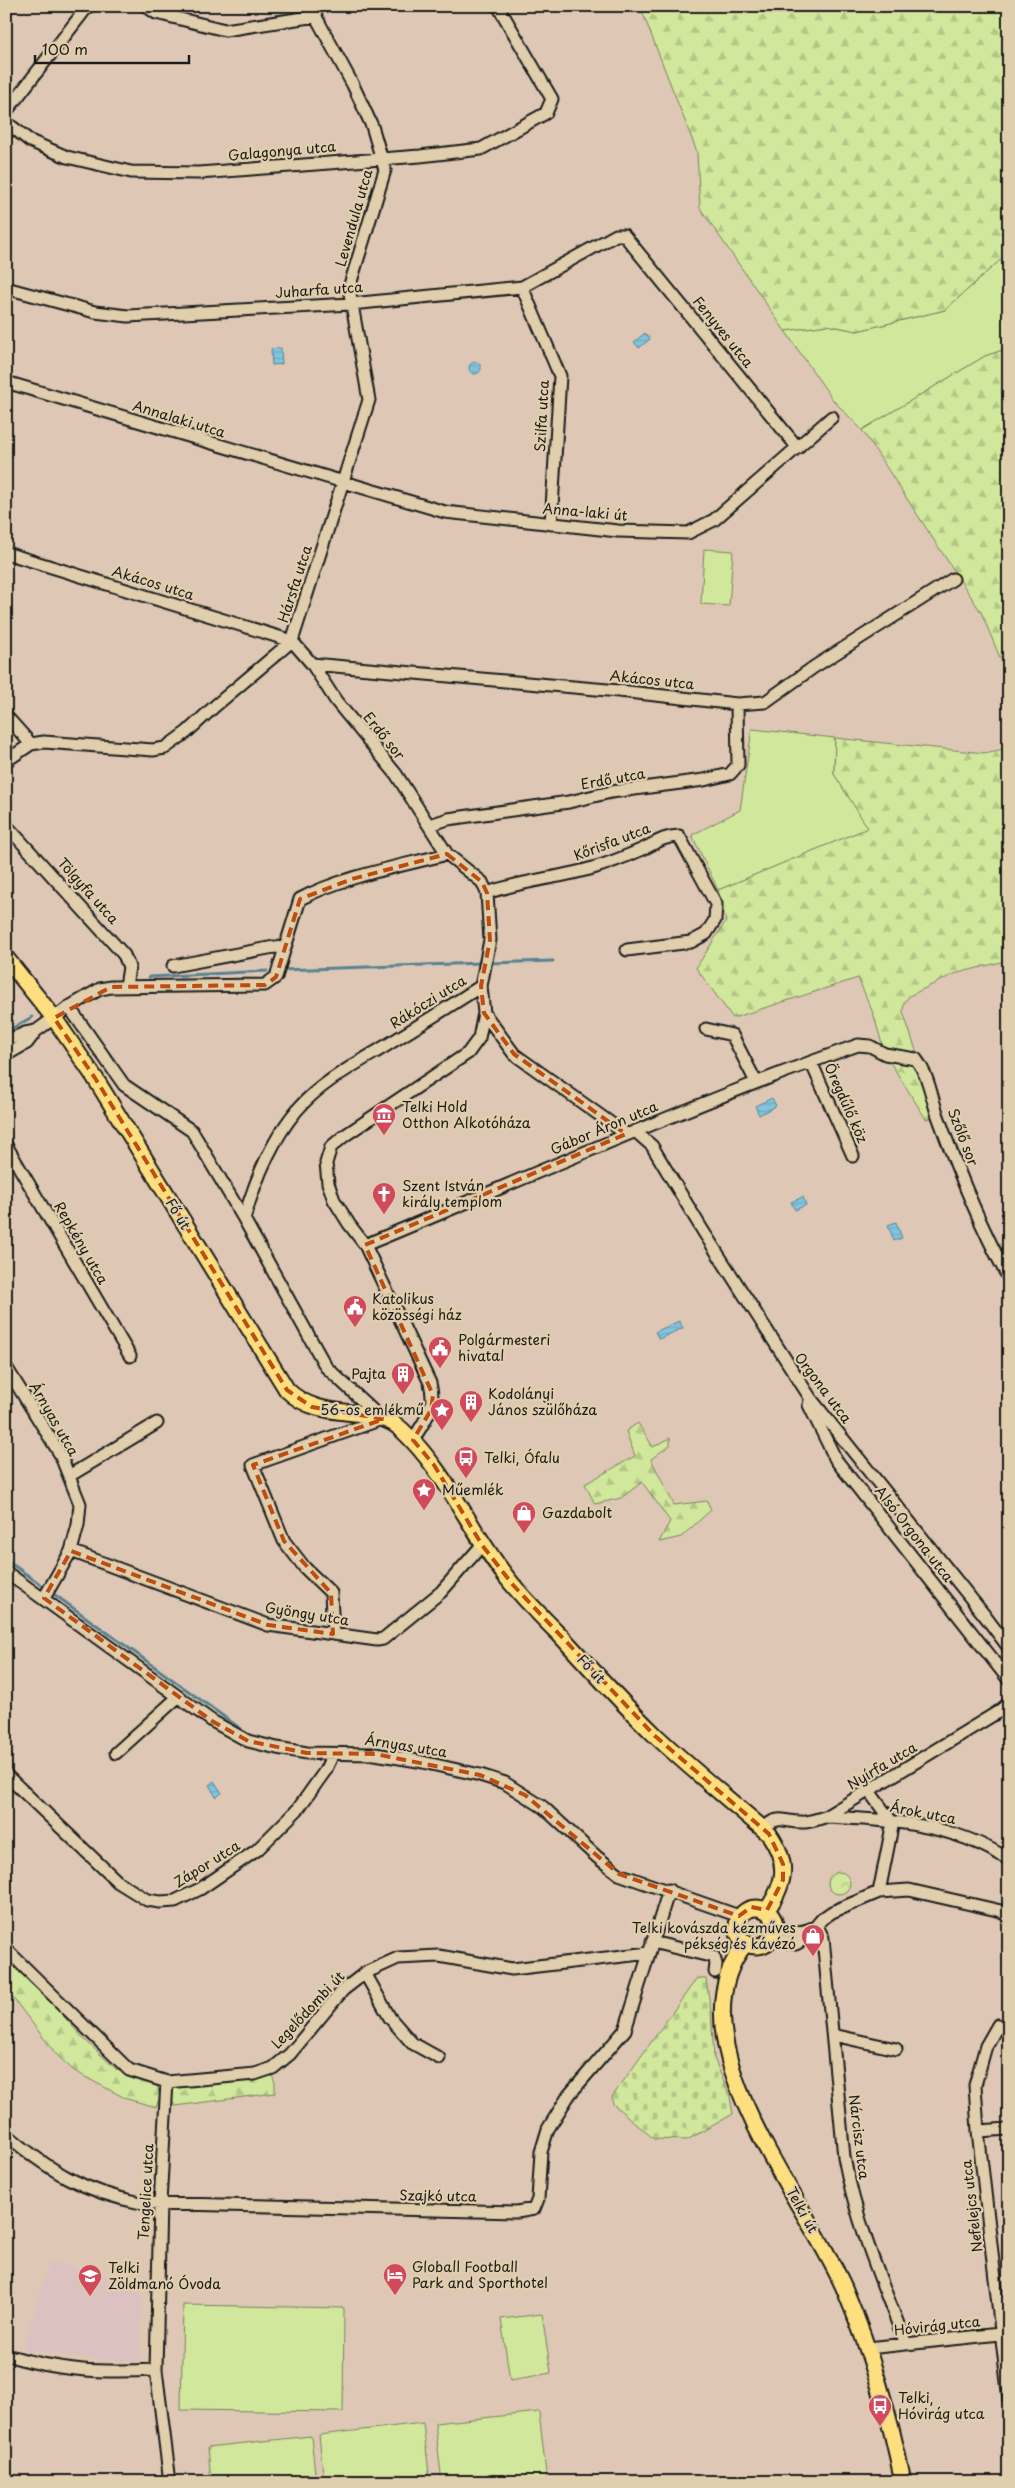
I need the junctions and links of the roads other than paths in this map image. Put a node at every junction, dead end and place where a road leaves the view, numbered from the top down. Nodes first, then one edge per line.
1 (88, 6) edge
2 (146, 6) edge
3 (498, 6) edge
4 (313, 11) edge
5 (6, 112) edge
6 (6, 122) edge
7 (382, 158) junction
8 (624, 235) joint
9 (522, 287) junction
10 (6, 288) edge
11 (351, 304) junction
12 (6, 382) edge
13 (832, 417) dead end
14 (798, 448) junction
15 (344, 484) junction
16 (551, 524) junction
17 (6, 553) edge
18 (954, 579) dead end
19 (292, 642) junction
20 (312, 664) junction
21 (737, 704) junction
22 (6, 716) edge
23 (31, 744) junction
24 (6, 761) edge
25 (6, 825) edge
26 (430, 825) junction
27 (447, 854) junction
28 (487, 892) junction
29 (284, 948) junction
30 (627, 950) dead end
31 (6, 958) edge
32 (173, 966) dead end
33 (126, 986) junction
34 (481, 986) junction
35 (69, 1007) junction
36 (484, 1013) junction
37 (54, 1018) junction
38 (706, 1029) dead end
39 (36, 1031) junction
40 (6, 1041) edge
41 (858, 1045) joint
42 (6, 1055) edge
43 (811, 1062) junction
44 (756, 1082) junction
45 (631, 1132) junction
46 (6, 1145) edge
47 (853, 1156) dead end
48 (244, 1219) junction
49 (365, 1245) junction
50 (1009, 1279) edge
51 (130, 1356) dead end
52 (6, 1367) edge
53 (811, 1399) junction
54 (382, 1419) junction
55 (157, 1423) dead end
56 (412, 1440) junction
57 (69, 1476) junction
58 (482, 1545) junction
59 (71, 1551) junction
60 (6, 1572) edge
61 (44, 1598) junction
62 (333, 1634) junction
63 (1009, 1648) edge
64 (1009, 1680) edge
65 (178, 1697) junction
66 (1007, 1709) edge
67 (116, 1753) dead end
68 (333, 1754) junction
69 (6, 1775) edge
70 (869, 1791) junction
71 (825, 1818) junction
72 (891, 1821) junction
73 (762, 1828) junction
74 (1009, 1860) edge
75 (669, 1890) junction
76 (878, 1892) junction
77 (767, 1910) junction
78 (739, 1916) junction
79 (1009, 1917) edge
80 (817, 1926) junction
81 (773, 1932) junction
82 (746, 1943) junction
83 (651, 1948) junction
84 (6, 1949) edge
85 (715, 1972) dead end
86 (365, 1973) junction
87 (1009, 2031) edge
88 (833, 2035) junction
89 (896, 2049) dead end
90 (439, 2058) dead end
91 (166, 2082) junction
92 (1009, 2129) edge
93 (978, 2132) junction
94 (6, 2134) edge
95 (160, 2204) junction
96 (1006, 2334) edge
97 (906, 2344) junction
98 (868, 2348) junction
99 (6, 2356) edge
100 (156, 2370) junction
101 (1009, 2400) edge
102 (170, 2482) edge
103 (903, 2482) edge

1 - 5 street
2 - 4 street
3 - 7 street, Galagonya utca
4 - 7 street, Levendula utca
6 - 7 street, Galagonya utca
7 - 11 street, Levendula utca
8 - 9 street, Juharfa utca
8 - 14 street, Fenyves utca
9 - 11 street, Juharfa utca
9 - 16 street, Szilfa utca
10 - 11 street, Juharfa utca
11 - 15 street, Hársfa utca
12 - 15 street, Annalaki utca
13 - 14 street
14 - 16 street, Anna-laki út
15 - 16 street, Anna-laki út
15 - 19 street, Hársfa utca
17 - 19 street, Akácos utca
18 - 21 street, Akácos utca
19 - 20 street, Erdő sor
19 - 23 street, Hársfa utca
20 - 21 street, Akácos utca
20 - 26 street, Erdő sor
21 - 26 street, Erdő utca
22 - 23 street
23 - 24 street
25 - 33 street, Tölgyfa utca
26 - 27 street, Erdő sor
27 - 28 street
27 - 29 street
28 - 30 street, Kőrisfa utca
28 - 34 street, Rákóczi utca
29 - 32 street
29 - 33 street
31 - 37 main road, Fő út
33 - 35 street
34 - 36 street
34 - 48 street, Rákóczi utca
35 - 37 street
35 - 48 street, Fő út
36 - 45 street, Orgona utca
36 - 49 street
37 - 39 street
37 - 54 main road, Fő út
38 - 44 street
39 - 40 street
39 - 42 street
41 - 43 street, Gábor Áron utca
41 - 50 street, Szőlő sor
43 - 44 street, Gábor Áron utca
43 - 47 street, Öregdűlő köz
44 - 45 street, Gábor Áron utca
45 - 49 street, Gábor Áron utca
45 - 53 street, Orgona utca
46 - 51 street, Repkény utca
48 - 54 street, Fő út
49 - 56 street
52 - 57 street, Árnyas utca
53 - 63 street, Orgona utca
53 - 64 street, Alsó Orgona utca
54 - 56 main road, Fő út
54 - 62 street
55 - 57 street
56 - 58 main road, Fő út
57 - 59 street, Árnyas utca
58 - 62 street, Gyöngy utca
58 - 73 main road, Fő út
59 - 61 street, Árnyas utca
59 - 62 street, Gyöngy utca
60 - 61 street, Árnyas utca
61 - 65 street, Árnyas utca
65 - 67 street
65 - 68 street, Árnyas utca
66 - 70 street, Nyírfa utca
68 - 69 street, Zápor utca
68 - 75 street, Árnyas utca
70 - 71 street, Nyírfa utca
70 - 72 street
71 - 72 street, Árok utca
71 - 73 street, Nyírfa utca
72 - 74 street, Árok utca
72 - 76 street
73 - 77 main road, Fő út
75 - 78 street, Árnyas utca
75 - 83 street, Szajkó utca
76 - 79 street
76 - 80 street
77 - 78 main road
77 - 81 main road
78 - 82 main road
80 - 81 street
80 - 88 street, Nárcisz utca
81 - 82 main road
82 - 98 main road, Telki út
83 - 85 street
83 - 86 street, Legelődombi út
83 - 95 street, Szajkó utca
84 - 91 street, Legelődombi út
86 - 90 street
86 - 91 street, Legelődombi út
87 - 93 street, Nefelejcs utca
88 - 89 street
88 - 97 street, Nárcisz utca
91 - 95 street, Tengelice utca
92 - 93 street
93 - 96 street, Nefelejcs utca
94 - 95 street, Szajkó utca
95 - 100 street, Tengelice utca
96 - 97 street, Hóvirág utca
96 - 101 street, Nefelejcs utca
97 - 98 street, Hóvirág utca
98 - 103 main road, Telki út
99 - 100 street
100 - 102 street, Tengelice utca

